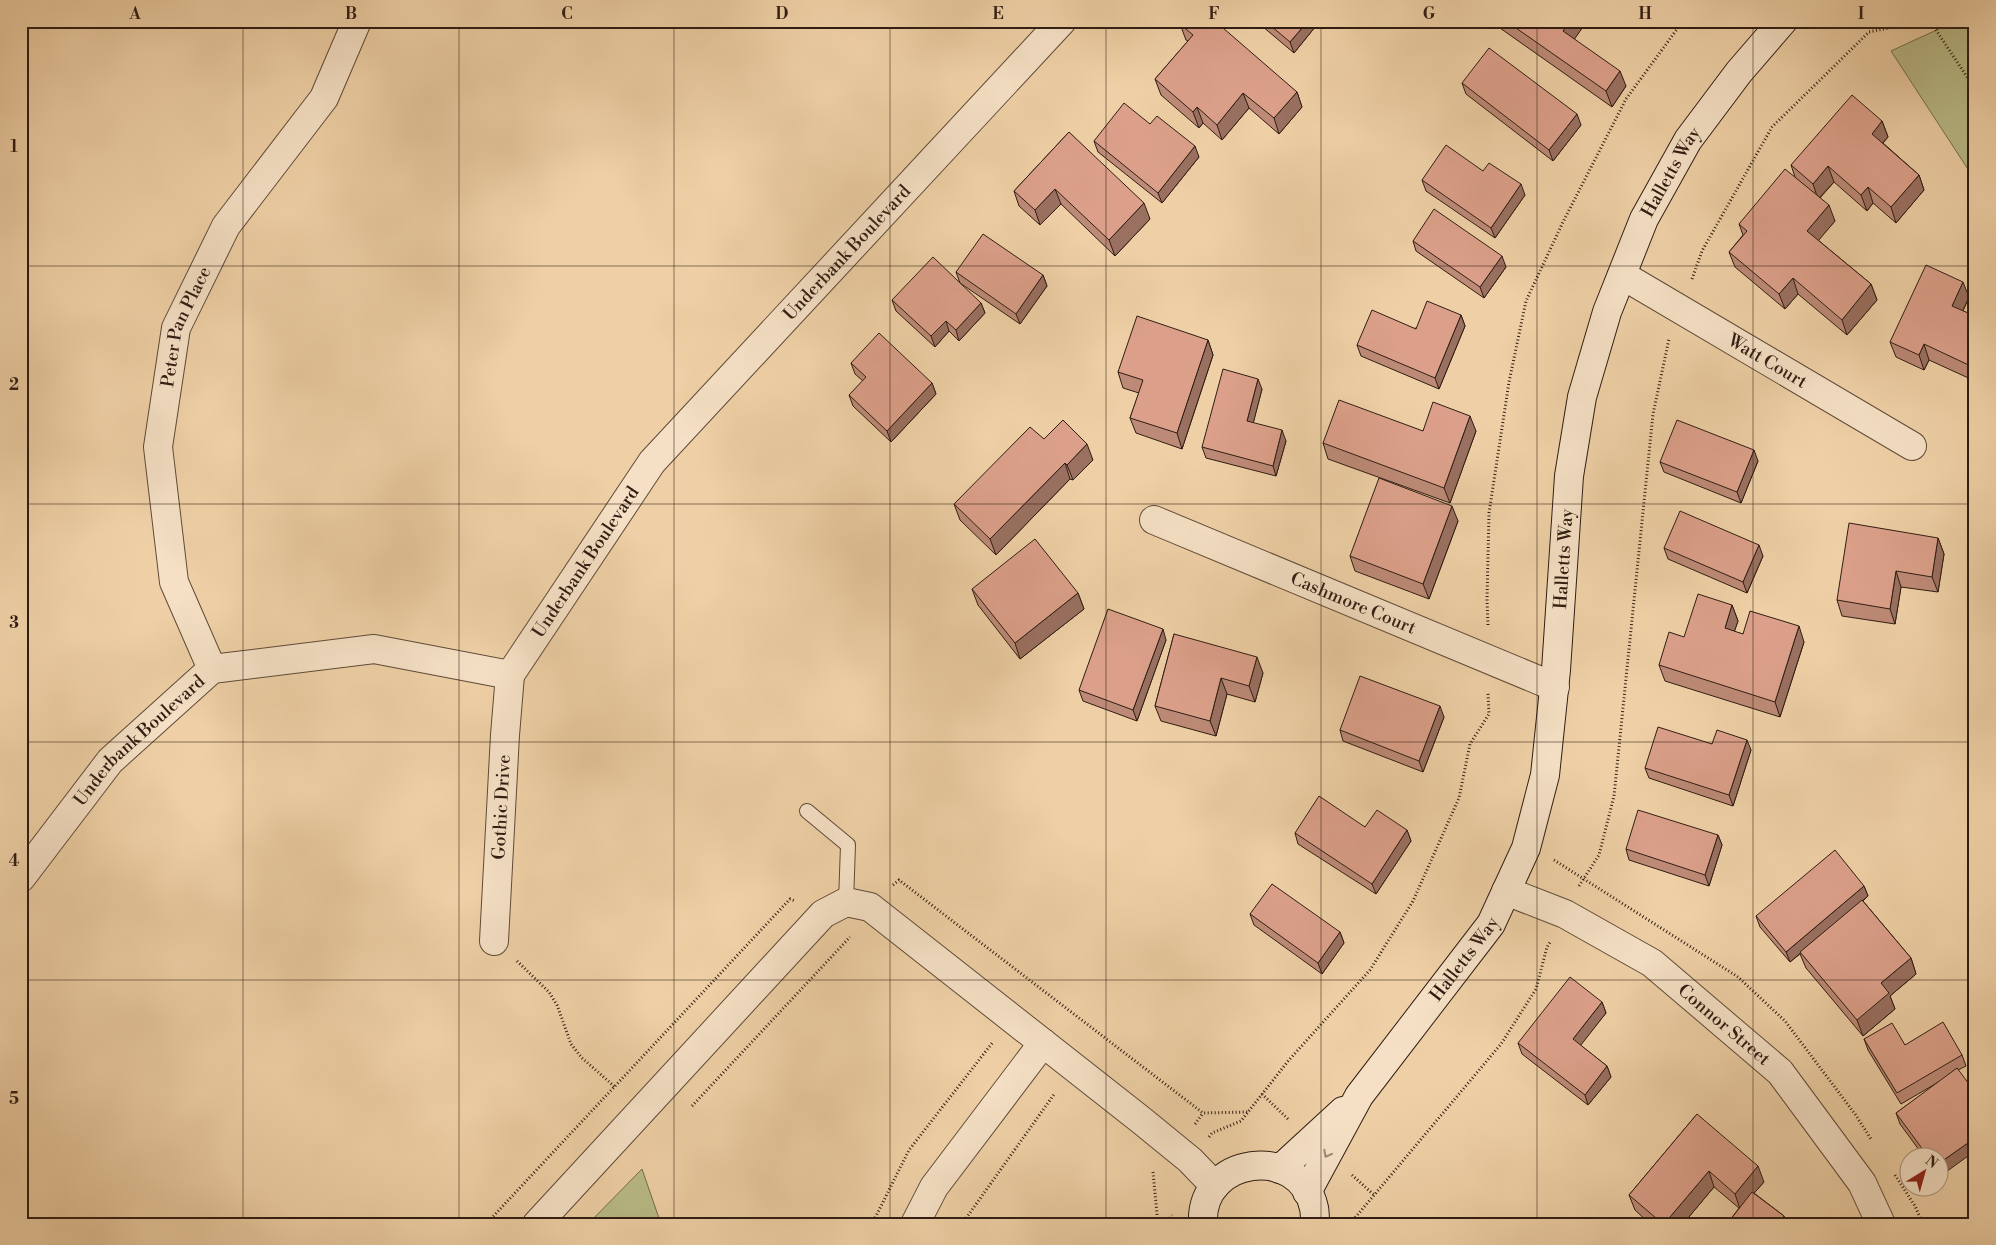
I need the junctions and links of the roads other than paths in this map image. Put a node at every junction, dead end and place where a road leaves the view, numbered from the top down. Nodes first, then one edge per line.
1 (357, 21) edge
2 (1062, 21) edge
3 (1783, 21) edge
4 (1622, 275) junction
5 (1912, 446) dead end
6 (1154, 520) dead end
7 (212, 669) junction
8 (510, 675) junction
9 (1555, 687) junction
10 (807, 810) dead end
11 (21, 878) edge
12 (1506, 891) junction
13 (858, 905) junction
14 (494, 941) road end
15 (1043, 1043) junction
16 (1358, 1096) junction
17 (1280, 1169) junction
18 (1215, 1186) junction
19 (1307, 1192) junction
20 (537, 1224) edge
21 (915, 1224) edge
22 (1203, 1224) edge
23 (1315, 1224) edge
24 (1881, 1224) edge

1 - 7 street, Peter Pan Place
2 - 8 street, Underbank Boulevard
3 - 4 street, Halletts Way
4 - 5 street, Watt Court
4 - 9 street, Halletts Way
6 - 9 street, Cashmore Court
7 - 8 street, Underbank Boulevard
7 - 11 street, Underbank Boulevard
8 - 14 street, Gothic Drive
9 - 12 street, Halletts Way
10 - 13 lane
12 - 16 street, Halletts Way
12 - 24 street, Connor Street
13 - 15 street
13 - 20 street
15 - 18 street
15 - 21 street
16 - 17 street, Halletts Way
16 -> 19 street, Halletts Way
17 - 18 street
17 - 19 street
18 - 22 street
19 - 23 street

